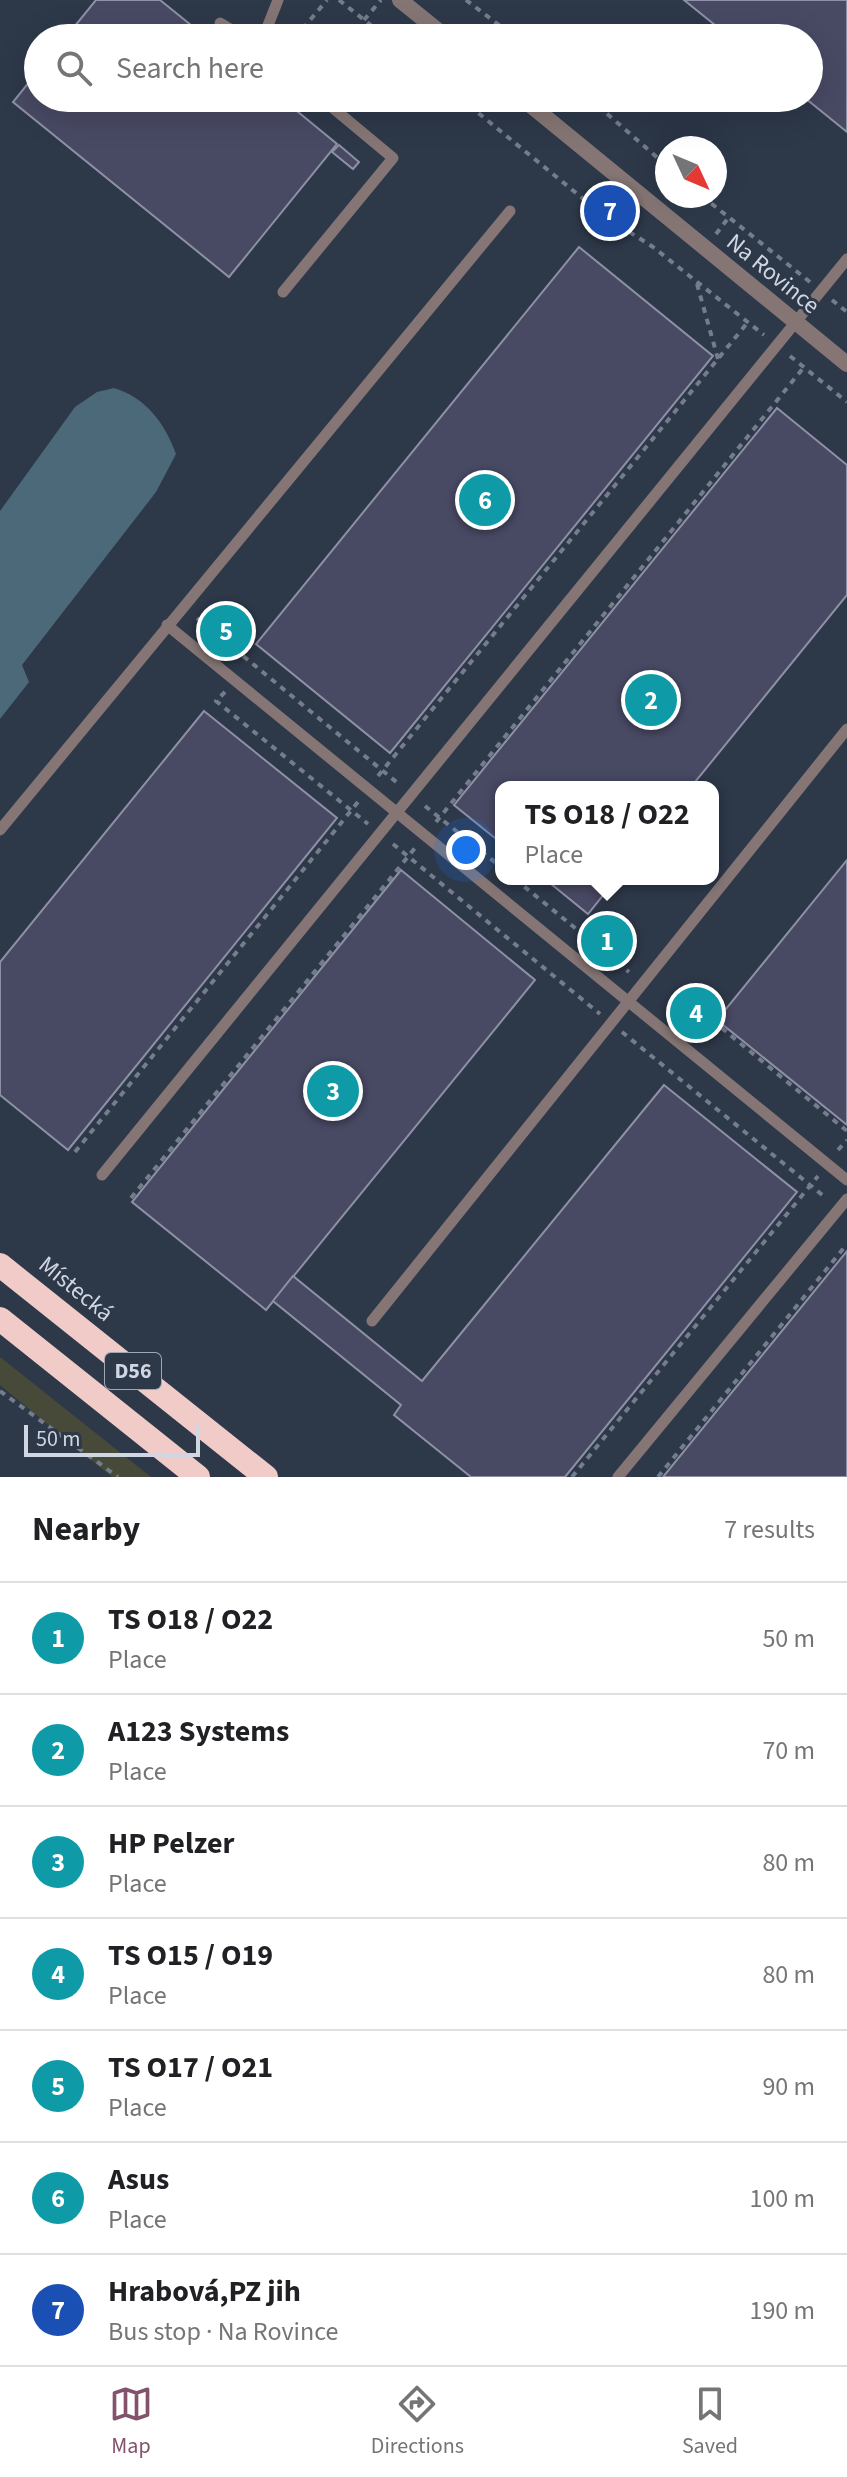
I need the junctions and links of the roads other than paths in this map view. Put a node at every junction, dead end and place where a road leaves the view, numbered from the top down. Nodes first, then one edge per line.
1 (278, 0) edge
2 (400, 0) edge
3 (269, 24) edge
4 (430, 24) edge
5 (338, 112) edge
6 (539, 112) edge
7 (510, 211) dead end
8 (847, 259) edge
9 (283, 292) dead end
10 (797, 324) junction
11 (847, 364) edge
12 (167, 625) junction
13 (847, 729) edge
14 (397, 814) junction
15 (0, 830) edge
16 (629, 1003) junction
17 (102, 1175) dead end
18 (847, 1180) edge
19 (843, 1204) edge
20 (0, 1265) edge
21 (0, 1319) edge
22 (372, 1321) dead end
23 (198, 1477) edge
24 (266, 1477) edge
25 (618, 1477) edge

1 - 3 lane
2 - 4 street
5 - 9 lane
6 - 10 street, Na Rovince
7 - 12 lane
8 - 10 lane
10 - 11 street, Na Rovince
10 - 14 lane
12 - 14 lane
12 - 15 lane
13 - 16 lane
14 - 16 lane
14 - 17 lane
16 - 18 lane
16 - 22 lane
19 - 25 lane
20 - 24 highway, Místecká / D56
21 - 23 highway, D56

